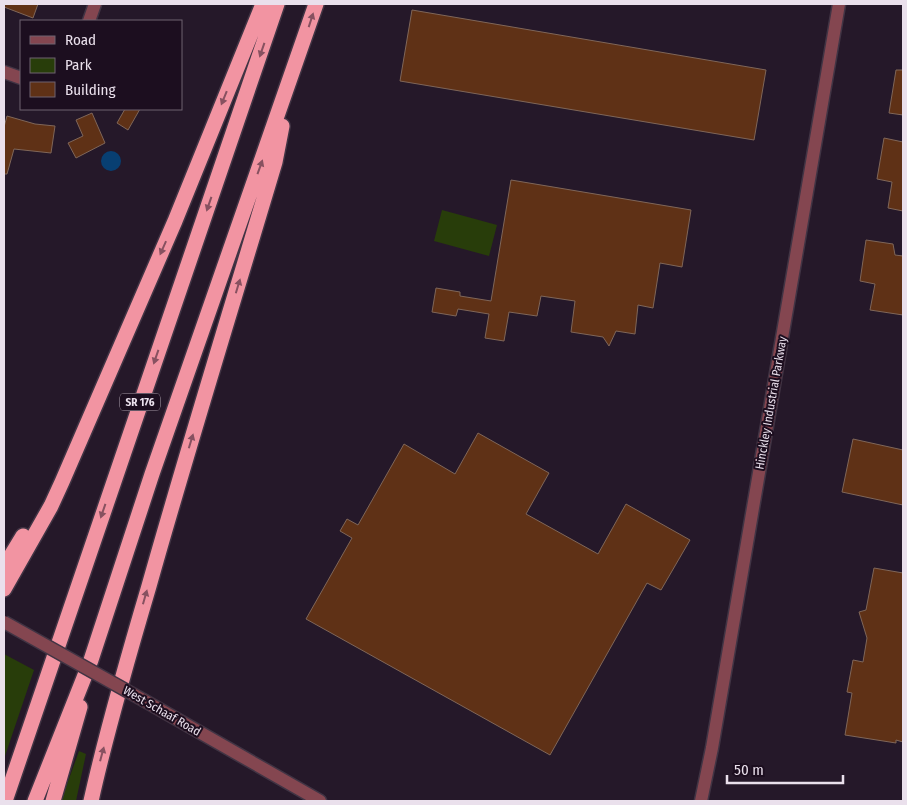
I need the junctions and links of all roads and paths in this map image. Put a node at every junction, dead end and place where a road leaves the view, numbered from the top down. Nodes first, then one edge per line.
1 (95, 4) edge
2 (262, 4) edge
3 (277, 4) edge
4 (316, 4) edge
5 (839, 4) edge
6 (89, 20) edge
7 (295, 69) junction
8 (4, 72) edge
9 (20, 78) edge
10 (94, 408) junction
11 (4, 566) edge
12 (4, 588) edge
13 (4, 622) edge
14 (91, 660) junction
15 (5, 801) edge
16 (35, 801) edge
17 (53, 801) edge
18 (91, 801) edge
19 (320, 801) edge
20 (701, 801) edge

1 - 6 street
2 -> 10 highway
3 -> 15 highway, SR 176
7 -> 4 highway, SR 176
5 - 20 street, Hinckley Industrial Parkway
14 -> 7 highway, SR 176
18 -> 7 highway
8 - 9 street
10 - 11 highway
10 - 12 highway
13 - 19 street, West Schaaf Road, bridge
14 - 16 highway, SR 176
14 - 17 highway

